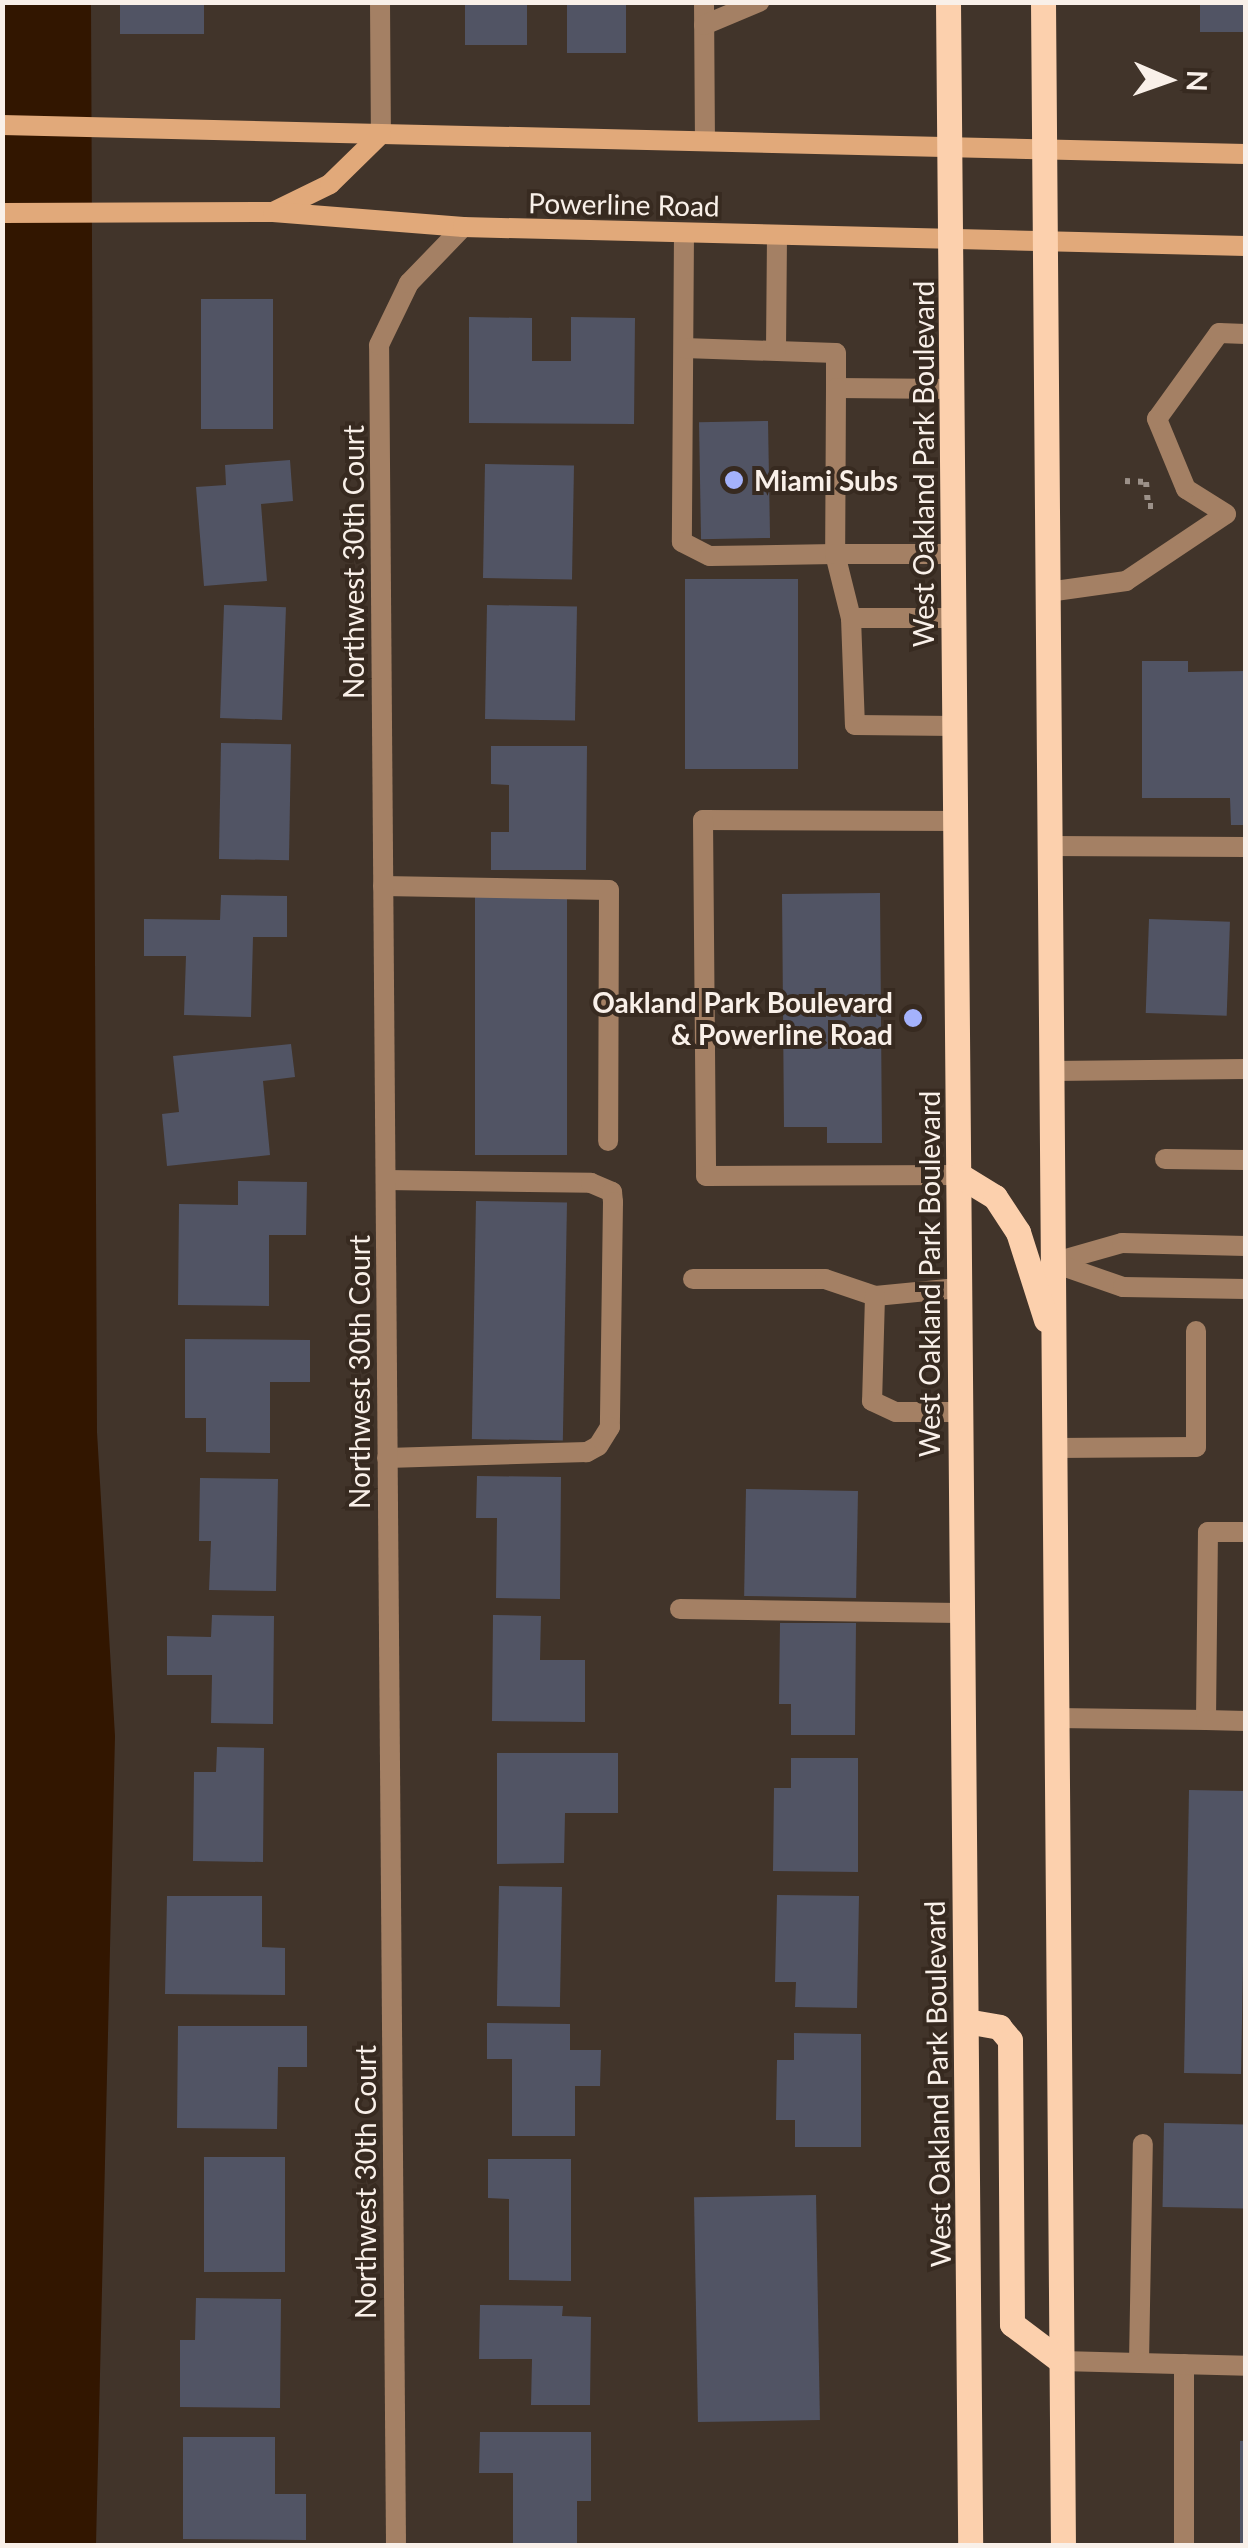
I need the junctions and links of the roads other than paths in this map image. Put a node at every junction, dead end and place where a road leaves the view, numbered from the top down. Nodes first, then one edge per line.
1 (380, 2) edge
2 (704, 2) edge
3 (760, 2) edge
4 (948, 2) edge
5 (1042, 2) edge
6 (704, 25) junction
7 (2, 125) edge
8 (381, 134) junction
9 (705, 141) junction
10 (950, 147) junction
11 (1044, 149) junction
12 (1246, 154) edge
13 (273, 212) junction
14 (2, 213) edge
15 (463, 227) junction
16 (684, 232) junction
17 (778, 235) junction
18 (951, 239) junction
19 (1045, 241) junction
20 (1246, 246) edge
21 (1246, 334) edge
22 (684, 348) junction
23 (776, 350) junction
24 (836, 388) junction
25 (953, 389) junction
26 (1236, 518) edge
27 (836, 554) junction
28 (954, 554) junction
29 (1048, 592) junction
30 (852, 618) junction
31 (954, 618) junction
32 (955, 726) junction
33 (956, 821) junction
34 (1050, 846) junction
35 (1246, 847) edge
36 (384, 886) junction
37 (1246, 1069) edge
38 (1052, 1071) junction
39 (608, 1141) dead end
40 (1165, 1160) dead end
41 (1246, 1160) edge
42 (959, 1175) junction
43 (386, 1180) junction
44 (1246, 1246) edge
45 (1054, 1263) junction
46 (693, 1279) dead end
47 (958, 1288) junction
48 (1246, 1289) edge
49 (875, 1296) junction
50 (1196, 1331) dead end
51 (1054, 1344) junction
52 (959, 1412) junction
53 (1055, 1448) junction
54 (387, 1458) junction
55 (1246, 1532) edge
56 (680, 1609) dead end
57 (959, 1613) junction
58 (1056, 1718) junction
59 (1206, 1720) junction
60 (1246, 1721) edge
61 (966, 2021) junction
62 (1143, 2144) dead end
63 (1061, 2361) junction
64 (1140, 2363) junction
65 (1184, 2364) junction
66 (1246, 2366) edge
67 (396, 2546) edge
68 (970, 2546) edge
69 (1063, 2546) edge
70 (1184, 2546) edge

1 - 8 street
2 - 6 street
3 - 6 street
4 - 10 main road, West Oakland Park Boulevard
5 - 11 main road
6 - 9 street
7 - 8 main road
8 - 9 main road
8 - 13 main road
9 - 10 main road
10 - 11 main road
10 - 18 main road, West Oakland Park Boulevard
11 - 12 main road
11 - 19 main road
13 - 14 main road, Powerline Road
13 - 15 main road, Powerline Road
15 - 16 main road, Powerline Road
15 - 36 street, Northwest 30th Court
16 - 17 main road, Powerline Road
16 - 22 street
17 - 18 main road, Powerline Road
17 - 23 street
18 - 19 main road, Powerline Road
18 - 25 main road, West Oakland Park Boulevard
19 - 20 main road, Powerline Road
19 - 29 main road
21 - 26 street
22 - 23 street
22 - 27 street
23 - 24 street
24 - 25 street
24 - 27 street
25 - 28 main road, West Oakland Park Boulevard
26 - 29 street
27 - 28 street
27 - 30 street
28 - 31 main road, West Oakland Park Boulevard
29 - 34 main road
30 - 31 street
30 - 32 street
31 - 32 main road, West Oakland Park Boulevard
32 - 33 main road, West Oakland Park Boulevard
33 - 42 main road, West Oakland Park Boulevard
33 - 42 street
34 - 35 street
34 - 38 main road
36 - 39 street
36 - 43 street, Northwest 30th Court
37 - 38 street
38 - 45 main road
40 - 41 street
42 - 47 main road, West Oakland Park Boulevard
42 - 51 main road
43 - 54 street, Northwest 30th Court
43 - 54 street
44 - 45 street
45 - 48 street
45 - 51 main road
46 - 49 street
47 - 49 street
47 - 52 main road, West Oakland Park Boulevard
49 - 52 street
50 - 53 street
51 - 53 main road
52 - 57 main road, West Oakland Park Boulevard
53 - 58 main road
54 - 67 street, Northwest 30th Court
55 - 59 street
56 - 57 street
57 - 61 main road, West Oakland Park Boulevard
58 - 59 street
58 - 63 main road
59 - 60 street
61 - 63 main road
61 - 68 main road, West Oakland Park Boulevard
62 - 64 street
63 - 64 street
63 - 69 main road
64 - 65 street
65 - 66 street
65 - 70 street

